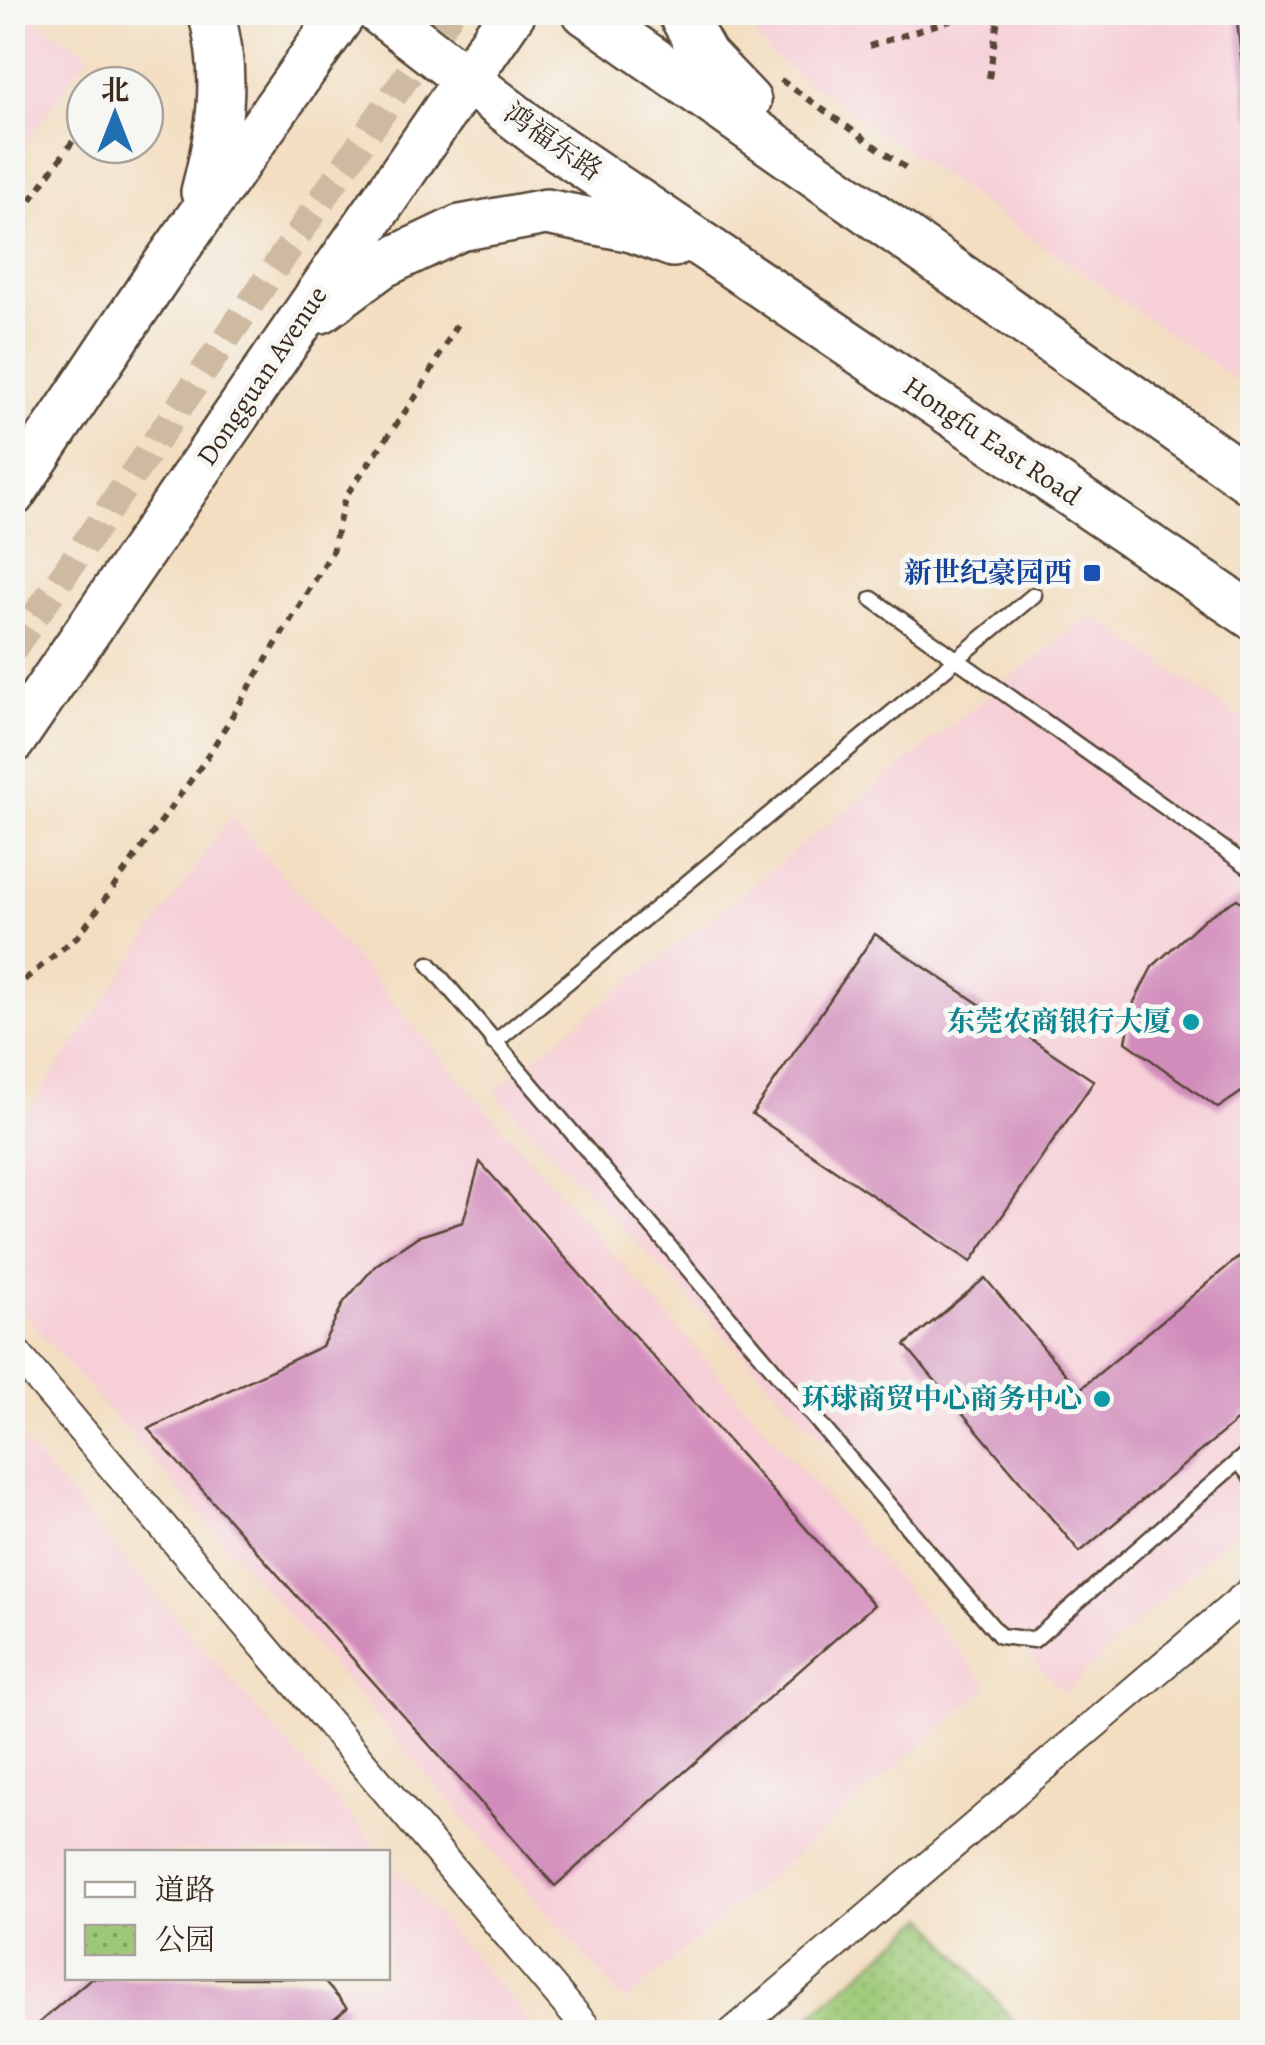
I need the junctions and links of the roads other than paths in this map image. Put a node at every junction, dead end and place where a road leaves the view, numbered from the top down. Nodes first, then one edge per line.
1 (212, 12) edge
2 (344, 12) edge
3 (379, 12) edge
4 (513, 12) edge
5 (586, 12) edge
6 (680, 12) edge
7 (467, 79) junction
8 (823, 178) junction
9 (196, 222) junction
10 (732, 265) junction
11 (292, 332) junction
12 (1252, 482) edge
13 (12, 494) edge
14 (1034, 594) dead end
15 (872, 599) dead end
16 (1252, 616) edge
17 (954, 659) junction
18 (12, 741) edge
19 (1252, 868) edge
20 (429, 964) dead end
21 (494, 1044) junction
22 (12, 1348) edge
23 (1252, 1448) edge
24 (1238, 1461) junction
25 (1252, 1478) edge
26 (1252, 1590) edge
27 (590, 2032) edge
28 (733, 2032) edge

1 - 9 main road
2 - 9 main road
3 - 7 main road, 鸿福东路
4 - 7 main road, Dongguan Avenue
5 - 8 main road
6 - 8 main road
7 - 10 main road, 鸿福东路
7 - 11 main road, Dongguan Avenue
8 - 12 main road
9 - 13 main road
10 - 11 main road
10 - 16 main road, Hongfu East Road
11 - 18 main road, Dongguan Avenue
14 - 17 lane
15 - 17 lane
17 - 19 lane
17 - 21 lane
20 - 21 lane
21 - 24 lane
22 - 27 street
23 - 24 lane
24 - 25 lane
26 - 28 street

